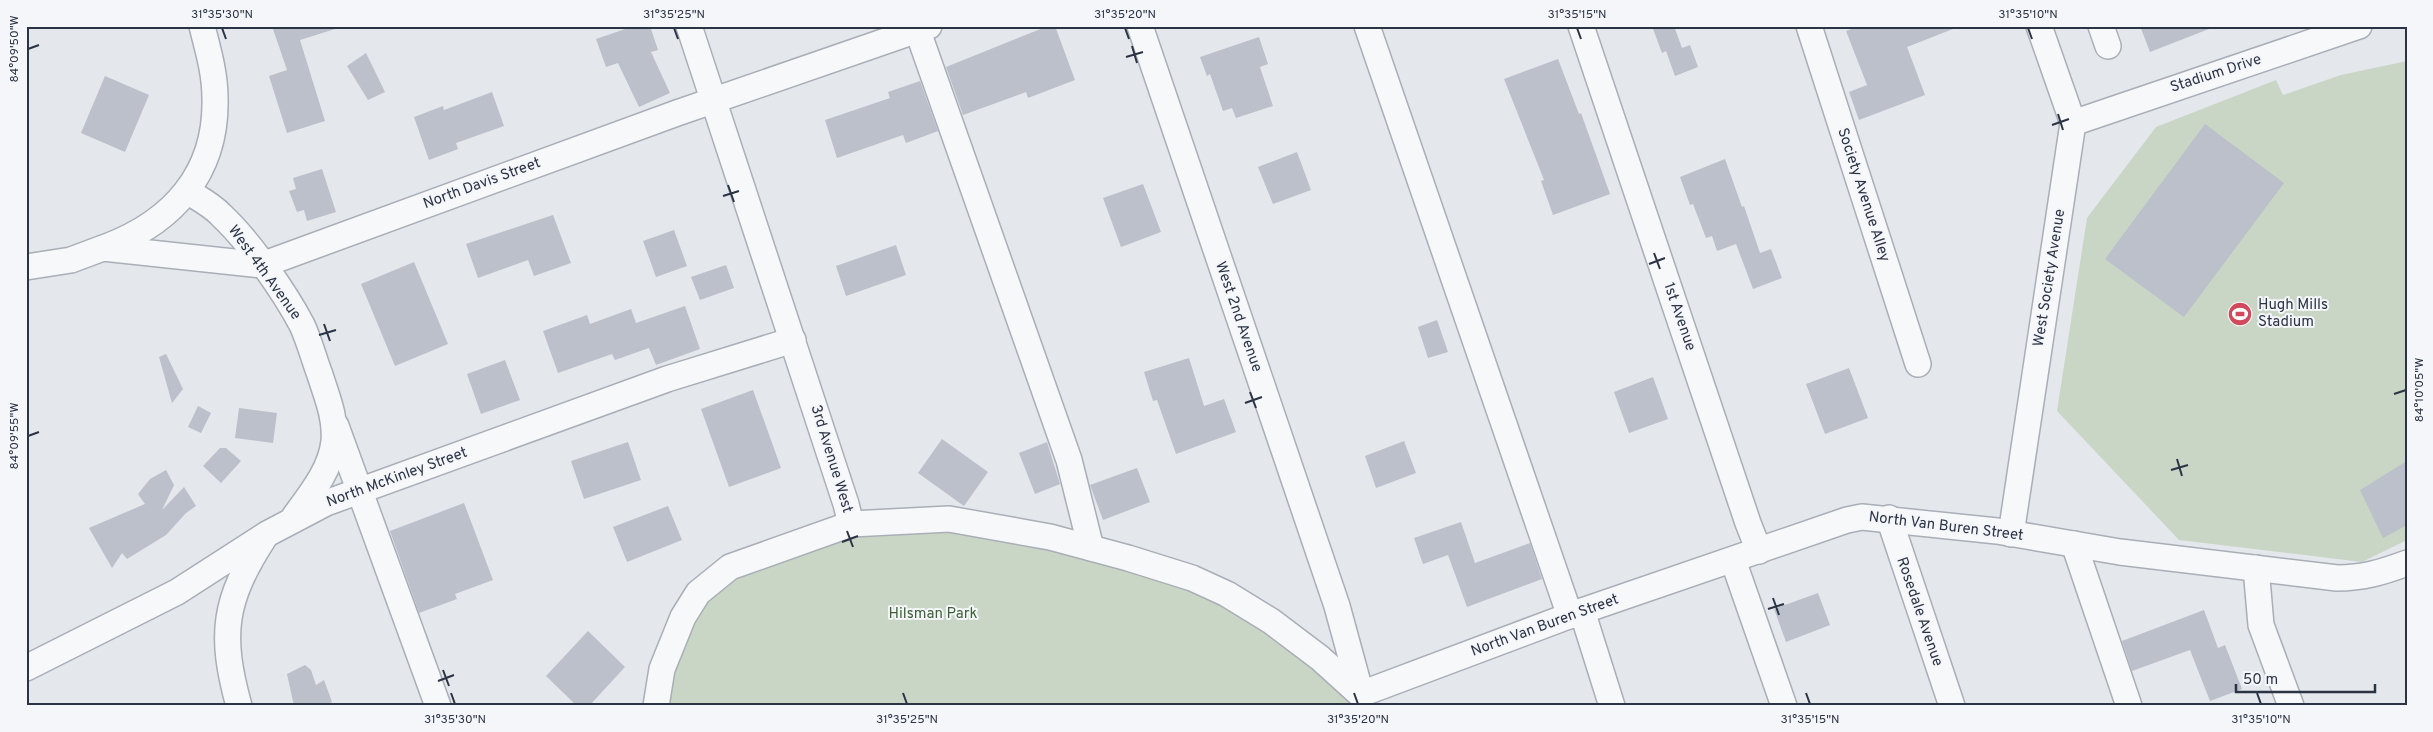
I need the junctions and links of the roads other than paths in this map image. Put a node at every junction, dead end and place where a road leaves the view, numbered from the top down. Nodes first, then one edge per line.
1 (202, 26) edge
2 (688, 26) edge
3 (1140, 26) edge
4 (1367, 26) edge
5 (1581, 26) edge
6 (1809, 26) edge
7 (2039, 26) edge
8 (2359, 26) edge
9 (921, 28) edge
10 (714, 101) junction
11 (2073, 123) junction
12 (187, 191) junction
13 (103, 248) junction
14 (262, 265) junction
15 (26, 267) edge
16 (793, 340) junction
17 (1918, 364) dead end
18 (334, 420) junction
19 (361, 490) junction
20 (1889, 518) junction
21 (291, 521) junction
22 (851, 524) junction
23 (267, 534) junction
24 (2011, 534) junction
25 (2074, 544) junction
26 (1091, 548) junction
27 (1759, 550) junction
28 (1733, 560) junction
29 (2407, 563) edge
30 (2256, 568) junction
31 (1576, 614) junction
32 (26, 668) edge
33 (1363, 700) edge
34 (239, 706) edge
35 (438, 706) edge
36 (656, 706) edge
37 (1612, 706) edge
38 (1784, 706) edge
39 (1952, 706) edge
40 (2129, 706) edge
41 (2292, 706) edge

1 - 12 street
2 - 10 street, 3rd Avenue West
3 - 33 street, West 2nd Avenue
4 - 31 street
5 - 27 street, 1st Avenue
6 - 17 street, Society Avenue Alley
7 - 11 street, West Society Avenue
8 - 11 street, Stadium Drive
9 - 10 street, North Davis Street
9 - 26 street
10 - 14 street, North Davis Street
10 - 16 street, 3rd Avenue West
11 - 24 street, West Society Avenue
12 - 13 street
12 - 14 street, West 4th Avenue
13 - 14 street, North Davis Street
13 - 15 street, North Davis Street
14 - 18 street, West 4th Avenue
16 - 19 street, North McKinley Street
16 - 22 street, 3rd Avenue West
18 - 19 street, West 4th Avenue
18 - 21 street, West 4th Avenue
19 - 21 street, North McKinley Street
19 - 35 street, West 4th Avenue
20 - 24 street, North Van Buren Street
20 - 27 street, North Van Buren Street
20 - 39 street, Rosedale Avenue
21 - 23 street, North McKinley Street
22 - 26 street, 3rd Avenue West
22 - 36 street
23 - 32 street, North McKinley Street
23 - 34 street
24 - 25 street, North Van Buren Street
25 - 30 street, North Van Buren Street
25 - 40 street
26 - 33 street, 3rd Avenue West
27 - 28 street, North Van Buren Street
28 - 31 street, North Van Buren Street
28 - 38 street
29 - 30 street, North Van Buren Street
30 - 41 street
31 - 33 street, North Van Buren Street
31 - 37 street

